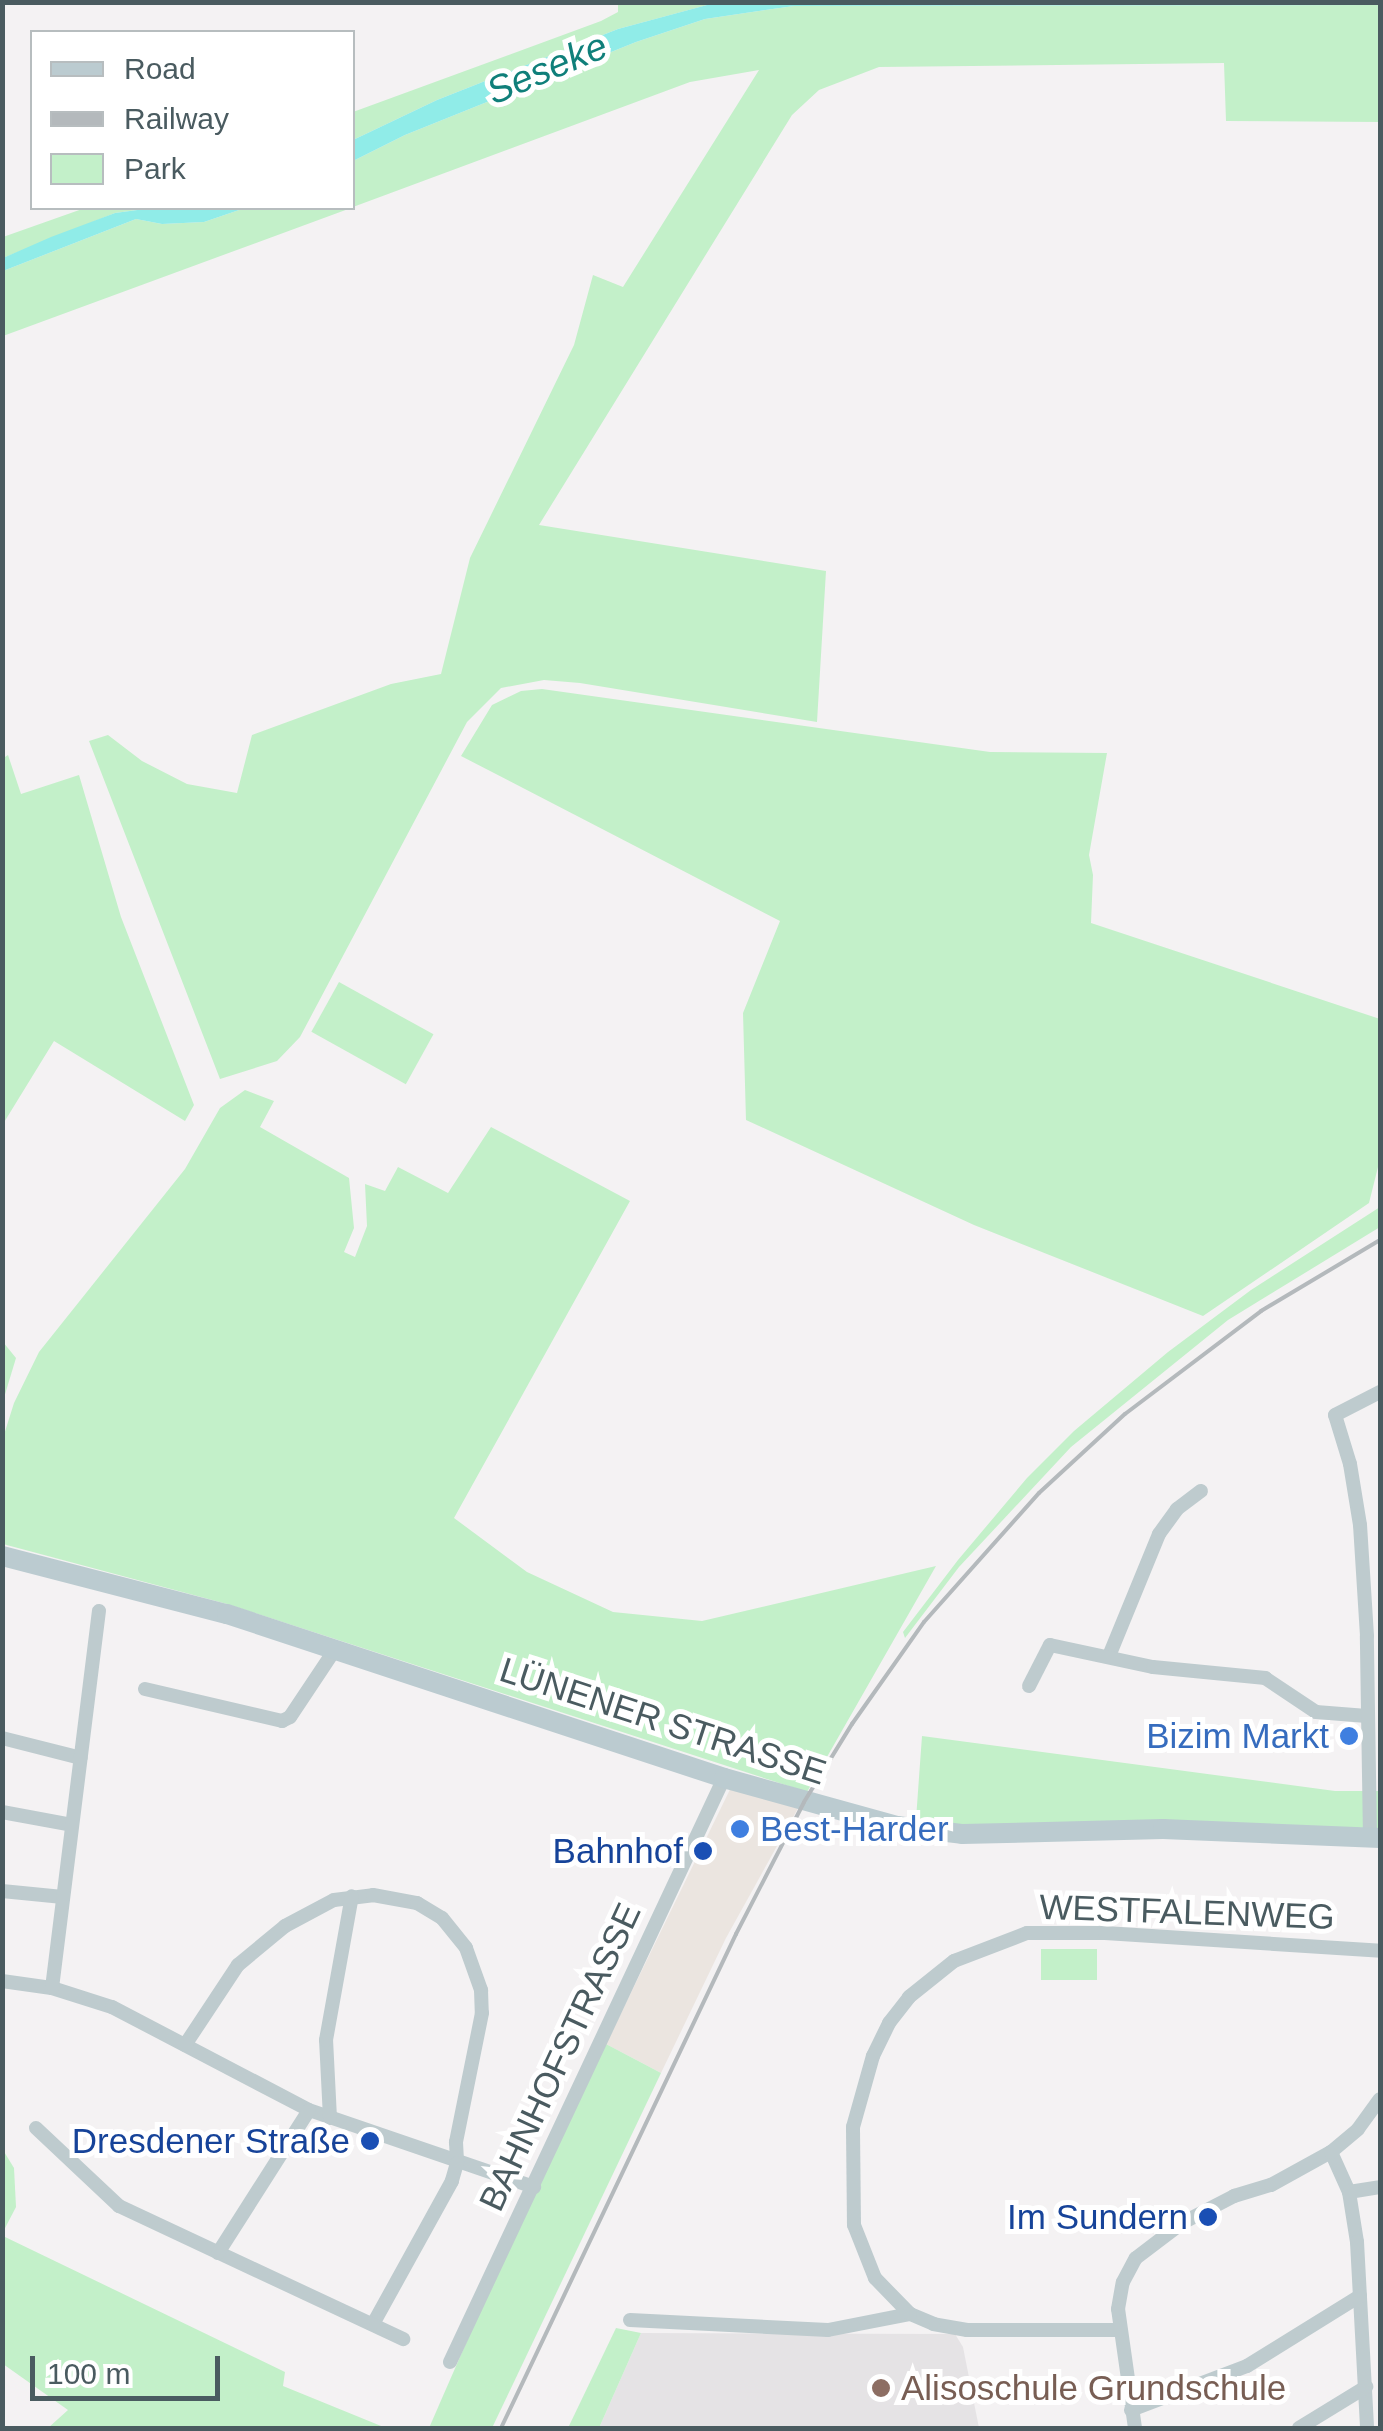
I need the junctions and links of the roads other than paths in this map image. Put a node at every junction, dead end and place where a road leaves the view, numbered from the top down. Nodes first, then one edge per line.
1 (1380, 1392) edge
2 (1201, 1491) dead end
3 (2, 1556) edge
4 (99, 1611) dead end
5 (336, 1648) junction
6 (1110, 1656) junction
7 (1029, 1686) dead end
8 (145, 1689) dead end
9 (1367, 1716) junction
10 (1374, 1735) edge
11 (2, 1738) edge
12 (81, 1758) junction
13 (724, 1778) junction
14 (2, 1812) edge
15 (72, 1825) junction
16 (1375, 1838) edge
17 (2, 1891) edge
18 (352, 1896) junction
19 (62, 1898) junction
20 (1380, 1952) edge
21 (2, 1981) edge
22 (52, 1988) junction
23 (185, 2045) junction
24 (1380, 2099) edge
25 (309, 2110) junction
26 (330, 2118) junction
27 (36, 2128) dead end
28 (1331, 2152) junction
29 (457, 2163) junction
30 (1380, 2186) edge
31 (534, 2188) junction
32 (1348, 2192) junction
33 (218, 2252) junction
34 (1360, 2296) junction
35 (910, 2314) junction
36 (630, 2320) dead end
37 (373, 2324) junction
38 (1119, 2330) junction
39 (404, 2339) dead end
40 (450, 2362) dead end
41 (1366, 2387) junction
42 (1131, 2410) junction
43 (1135, 2428) edge
44 (1298, 2428) edge
45 (1368, 2428) edge

1 - 9 street
2 - 6 street
3 - 5 main road, LÜNENER STRASSE
4 - 12 street
5 - 8 street
5 - 13 main road, LÜNENER STRASSE
6 - 7 street
6 - 9 street
9 - 10 street
10 - 16 street
11 - 12 street
12 - 15 street
13 - 16 main road, LÜNENER STRASSE
13 - 31 street, BAHNHOFSTRASSE
14 - 15 street
15 - 19 street
17 - 19 street
18 - 23 street
18 - 26 street
18 - 29 street
19 - 22 street
20 - 35 street, WESTFALENWEG
21 - 22 street
22 - 23 street
23 - 25 street
24 - 28 street
25 - 26 street
25 - 33 street
26 - 29 street
27 - 33 street
28 - 32 street
28 - 38 street
29 - 31 street
29 - 37 street
30 - 32 street
31 - 40 street, BAHNHOFSTRASSE
32 - 34 street
33 - 37 street
34 - 41 street
34 - 42 street
35 - 36 street
35 - 38 street
37 - 39 street
38 - 42 street
41 - 44 street
41 - 45 street
42 - 43 street

